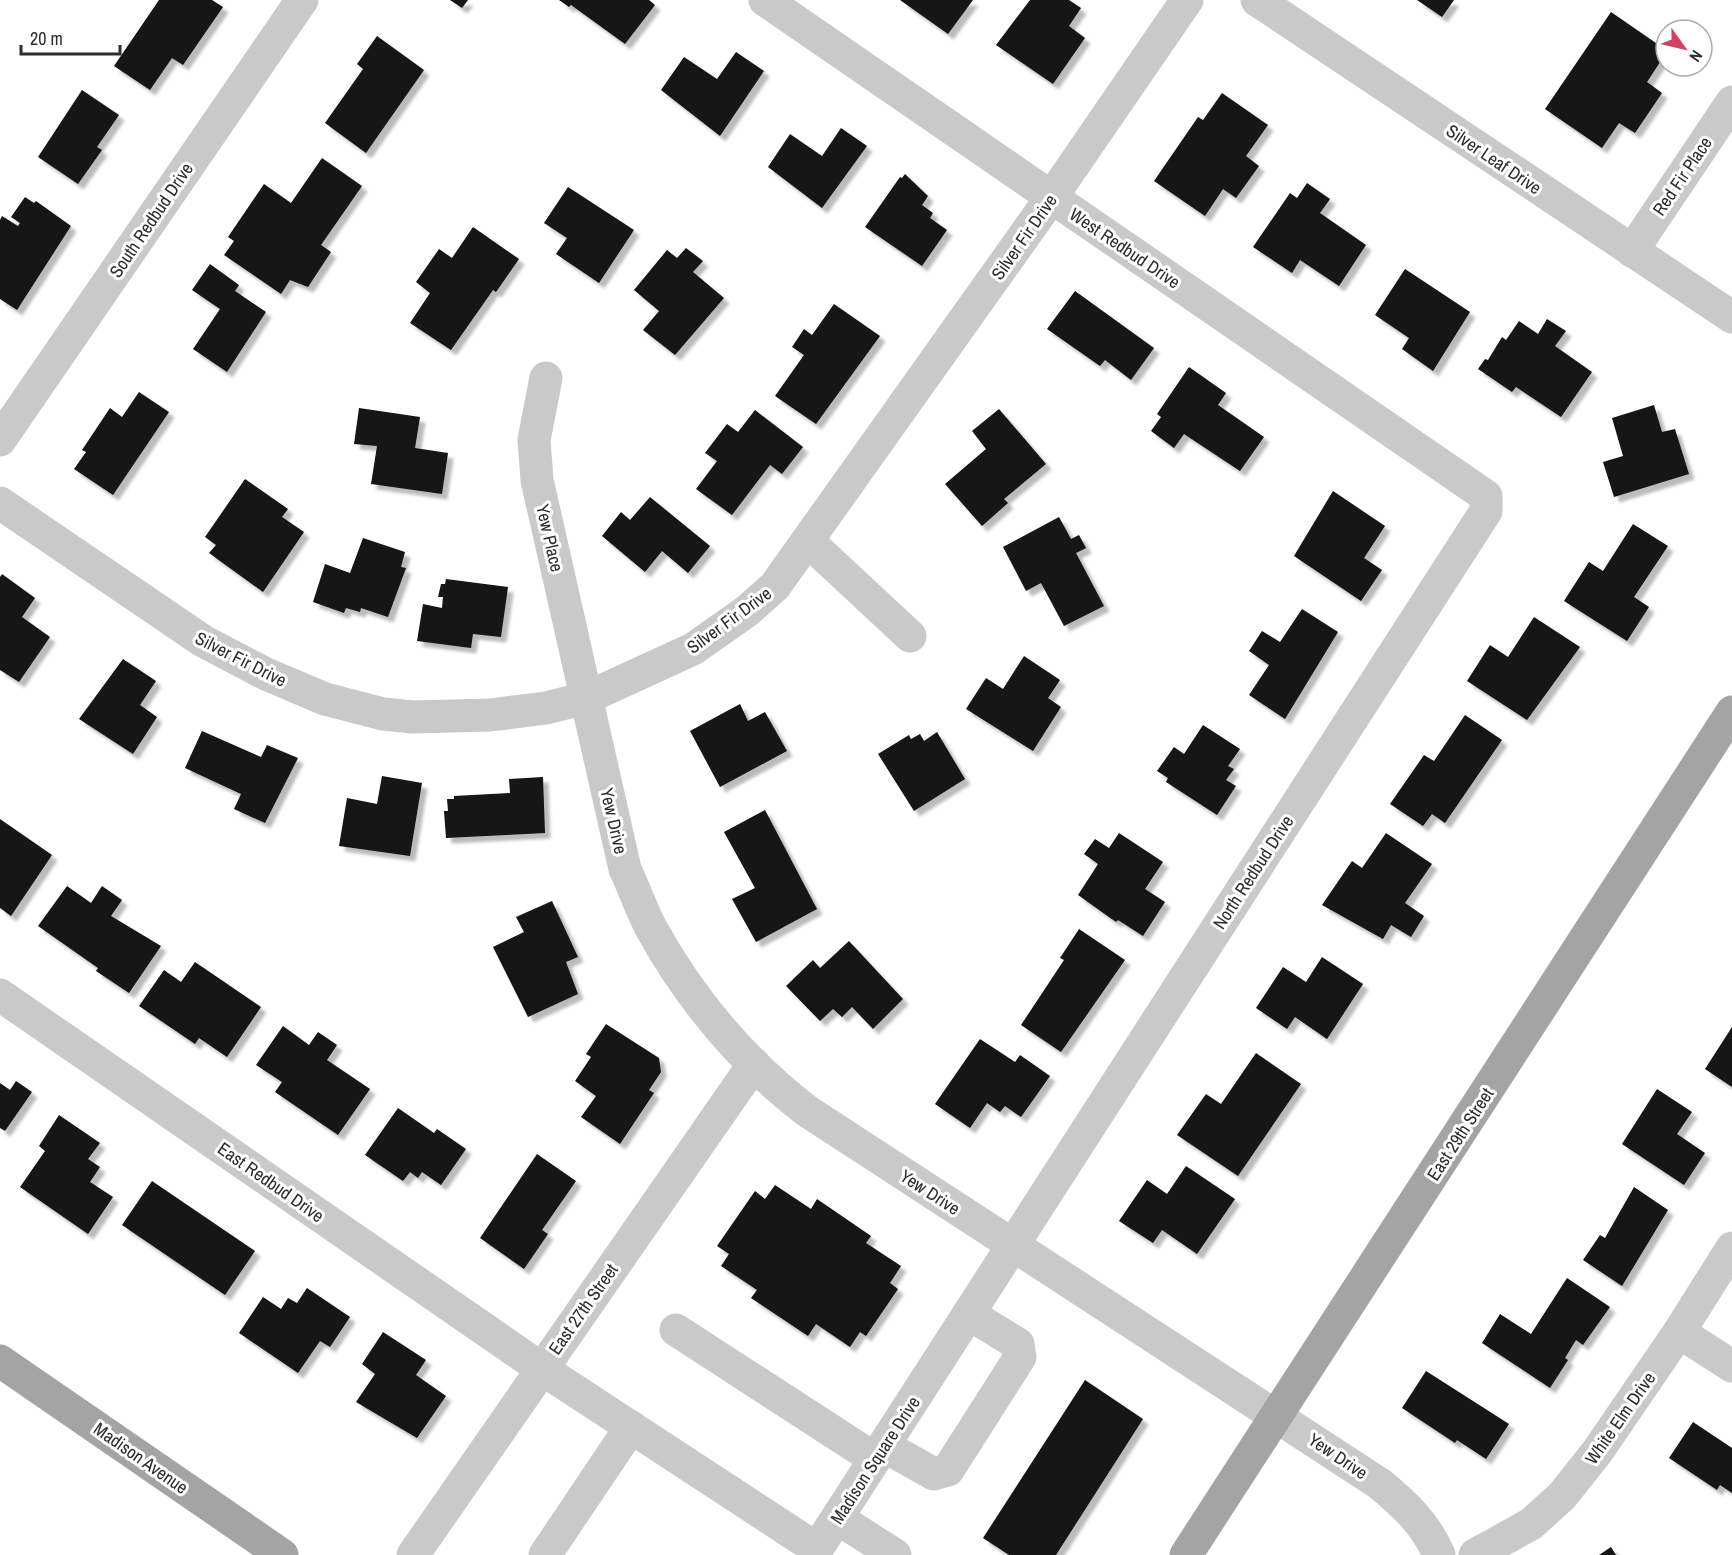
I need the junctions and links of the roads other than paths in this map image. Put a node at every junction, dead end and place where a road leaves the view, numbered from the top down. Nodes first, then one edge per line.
1 (302, 0) edge
2 (765, 0) edge
3 (1187, 0) edge
4 (1257, 0) edge
5 (1732, 102) edge
6 (1051, 198) junction
7 (1632, 251) junction
8 (1732, 317) edge
9 (546, 378) dead end
10 (0, 440) edge
11 (1486, 496) joint
12 (0, 503) edge
13 (809, 542) junction
14 (910, 636) dead end
15 (586, 698) junction
16 (1732, 712) edge
17 (0, 995) edge
18 (754, 1064) junction
19 (1012, 1246) junction
20 (1732, 1248) edge
21 (969, 1314) junction
22 (676, 1330) dead end
23 (1679, 1332) junction
24 (0, 1361) edge
25 (1732, 1366) edge
26 (542, 1369) junction
27 (1278, 1416) junction
28 (631, 1427) junction
29 (879, 1453) junction
30 (837, 1518) junction
31 (817, 1552) edge
32 (282, 1555) edge
33 (413, 1555) edge
34 (544, 1555) edge
35 (895, 1555) edge
36 (1186, 1555) edge
37 (1439, 1555) edge
38 (1475, 1555) edge

1 - 10 street, South Redbud Drive
2 - 6 street, West Redbud Drive
3 - 6 street, Silver Fir Drive
4 - 7 street, Silver Leaf Drive
5 - 7 street, Red Fir Place
6 - 11 street, West Redbud Drive
6 - 13 street, Silver Fir Drive
7 - 8 street, Silver Leaf Drive
9 - 15 street, Yew Place
11 - 19 street, North Redbud Drive
12 - 15 street, Silver Fir Drive
13 - 14 street
13 - 15 street, Silver Fir Drive
15 - 18 street, Yew Drive
16 - 27 main road, East 29th Street
17 - 26 street, East Redbud Drive
18 - 19 street, Yew Drive
18 - 26 street, East 27th Street
19 - 21 street, Madison Square Drive
19 - 27 street, Yew Drive
20 - 23 street, White Elm Drive
21 - 29 street, Madison Square Drive
21 - 29 street
22 - 29 street
23 - 25 street
23 - 38 street, White Elm Drive
24 - 32 main road, Madison Avenue
26 - 28 street, Madison Square Drive
26 - 33 street, East 27th Street
27 - 36 main road, East 29th Street
27 - 37 street, Yew Drive
28 - 31 street, Madison Square Drive
28 - 34 street
29 - 30 street, Madison Square Drive
30 - 31 street, Madison Square Drive
30 - 35 street

